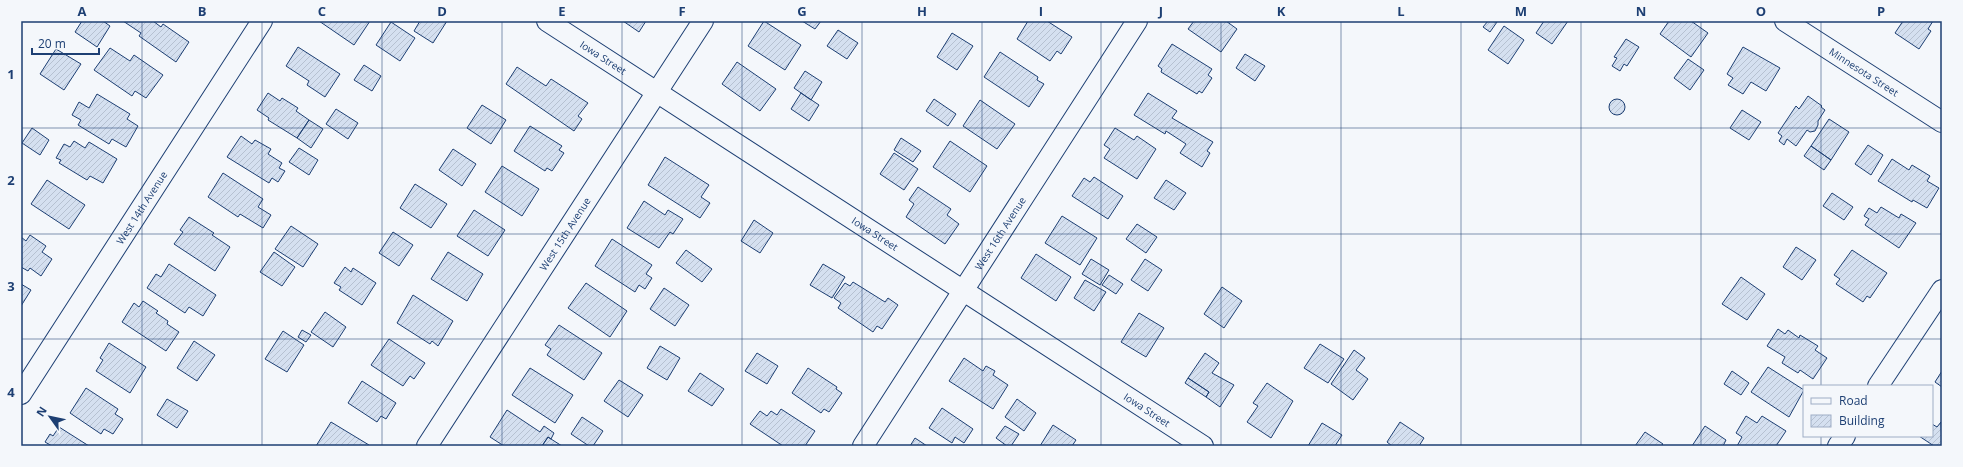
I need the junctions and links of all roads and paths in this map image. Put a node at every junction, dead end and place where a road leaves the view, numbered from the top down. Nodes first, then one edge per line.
1 (262, 21) edge
2 (547, 21) edge
3 (703, 21) edge
4 (1137, 21) edge
5 (1785, 21) edge
6 (657, 93) junction
7 (1942, 122) edge
8 (963, 290) junction
9 (1942, 290) edge
10 (1879, 385) edge
11 (21, 394) edge
12 (1844, 437) edge
13 (427, 446) edge
14 (863, 446) edge
15 (1203, 446) edge
16 (1838, 446) edge

1 - 11 street, West 14th Avenue
2 - 6 street, Iowa Street
3 - 6 street, West 15th Avenue
4 - 8 street, West 16th Avenue
5 - 7 street, Minnesota Street
6 - 8 street, Iowa Street
6 - 13 street, West 15th Avenue
8 - 14 street, West 16th Avenue
8 - 15 street, Iowa Street
9 - 10 street
12 - 16 street

